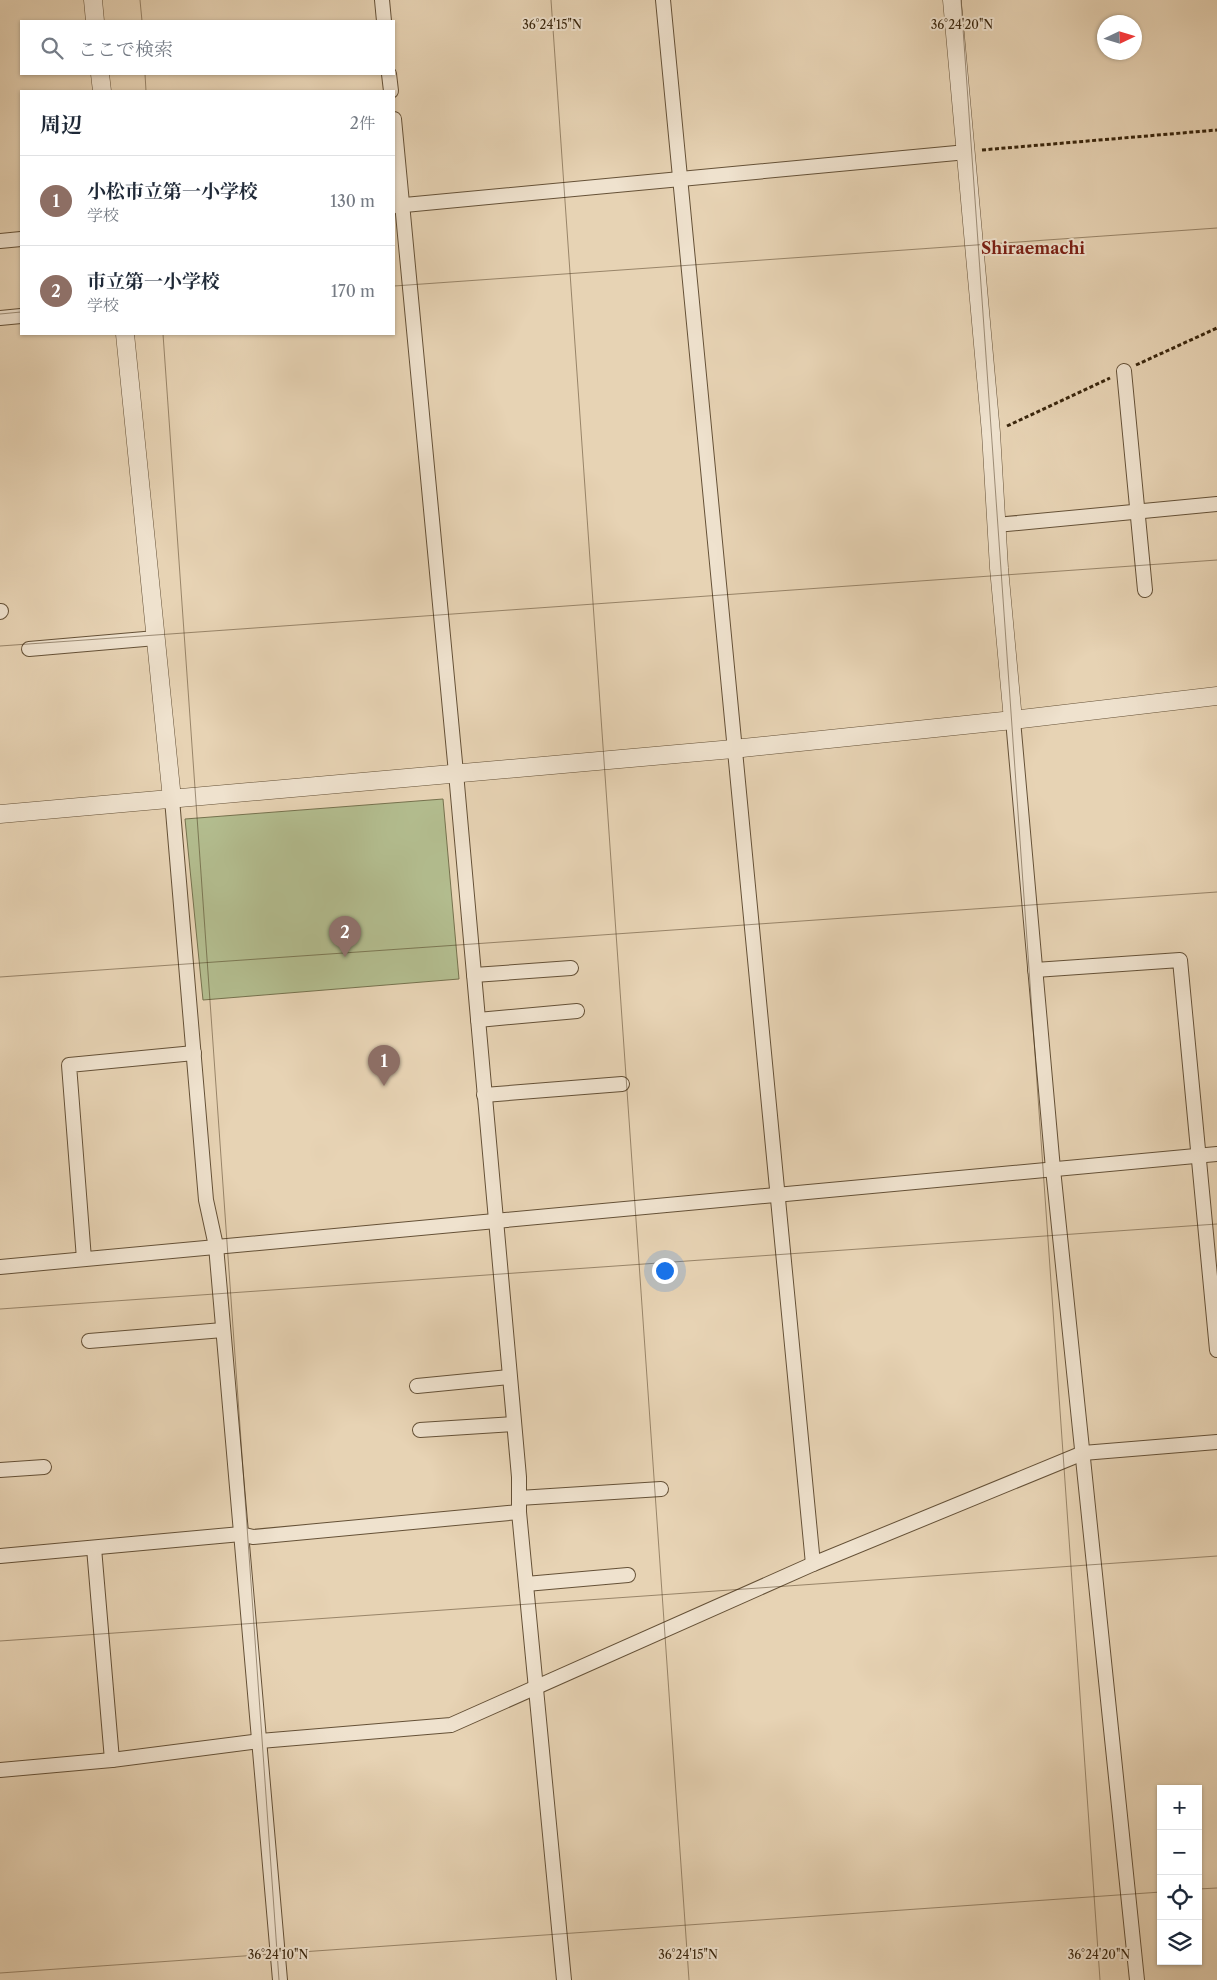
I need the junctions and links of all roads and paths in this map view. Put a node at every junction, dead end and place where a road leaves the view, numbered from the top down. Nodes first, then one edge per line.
1 (93, 0) edge
2 (382, 0) edge
3 (663, 0) edge
4 (952, 0) edge
5 (95, 20) edge
6 (384, 20) edge
7 (100, 75) edge
8 (389, 75) edge
9 (102, 90) edge
10 (391, 90) edge
11 (1217, 130) edge
12 (395, 140) edge
13 (967, 152) junction
14 (679, 180) junction
15 (398, 205) edge
16 (20, 238) edge
17 (0, 241) edge
18 (20, 316) edge
19 (0, 318) edge
20 (1217, 328) edge
21 (125, 335) edge
22 (1124, 371) junction
23 (991, 433) junction
24 (1217, 504) edge
25 (1137, 512) junction
26 (996, 525) junction
27 (1145, 590) dead end
28 (156, 638) junction
29 (29, 649) dead end
30 (1217, 696) edge
31 (1013, 720) junction
32 (733, 749) junction
33 (456, 772) junction
34 (172, 799) junction
35 (0, 814) edge
36 (572, 968) dead end
37 (1036, 970) junction
38 (474, 975) junction
39 (577, 1011) dead end
40 (478, 1020) junction
41 (194, 1053) junction
42 (622, 1084) dead end
43 (484, 1095) junction
44 (1217, 1154) edge
45 (1199, 1156) junction
46 (1053, 1169) junction
47 (776, 1195) junction
48 (495, 1220) junction
49 (216, 1246) junction
50 (84, 1259) junction
51 (0, 1267) edge
52 (223, 1330) junction
53 (89, 1341) dead end
54 (1217, 1350) edge
55 (509, 1377) junction
56 (417, 1386) dead end
57 (514, 1424) junction
58 (420, 1430) dead end
59 (1217, 1442) edge
60 (1083, 1453) junction
61 (44, 1467) dead end
62 (0, 1470) edge
63 (661, 1489) dead end
64 (519, 1505) junction
65 (241, 1534) junction
66 (94, 1548) junction
67 (0, 1556) edge
68 (813, 1564) junction
69 (628, 1575) dead end
70 (526, 1584) junction
71 (537, 1686) junction
72 (260, 1742) junction
73 (112, 1760) junction
74 (0, 1770) edge
75 (280, 1980) edge
76 (564, 1980) edge
77 (1137, 1980) edge

1 - 5 street
2 - 6 street
3 - 14 street
4 - 13 street
7 - 9 street
8 - 10 street
11 - 13 path
12 - 15 street
13 - 14 street
13 - 23 street
14 - 15 street
14 - 32 street
15 - 33 street
16 - 17 street
18 - 19 street
20 - 22 path
21 - 28 street
22 - 23 path
22 - 25 street
23 - 26 street
24 - 25 street
25 - 26 street
25 - 27 street
26 - 31 street
28 - 29 street
28 - 34 street
30 - 31 street
31 - 32 street
31 - 37 street
32 - 33 street
32 - 47 street
33 - 34 street
33 - 38 street
34 - 35 street
34 - 41 street
36 - 38 street
37 - 45 street
37 - 46 street
38 - 40 street
39 - 40 street
40 - 43 street
41 - 49 street
41 - 50 street
42 - 43 street
43 - 48 street
44 - 45 street
45 - 46 street
45 - 54 street
46 - 47 street
46 - 60 street
47 - 48 street
47 - 68 street
48 - 49 street
48 - 55 street
49 - 50 street
49 - 52 street
50 - 51 street
52 - 53 street
52 - 65 street
55 - 56 street
55 - 57 street
57 - 58 street
57 - 64 street
59 - 60 street
60 - 68 street
60 - 77 street
61 - 62 street
63 - 64 street
64 - 65 street
64 - 70 street
65 - 66 street
65 - 72 street
66 - 67 street
66 - 73 street
68 - 71 street
69 - 70 street
70 - 71 street
71 - 72 street
71 - 76 street
72 - 73 street
72 - 75 street
73 - 74 street

